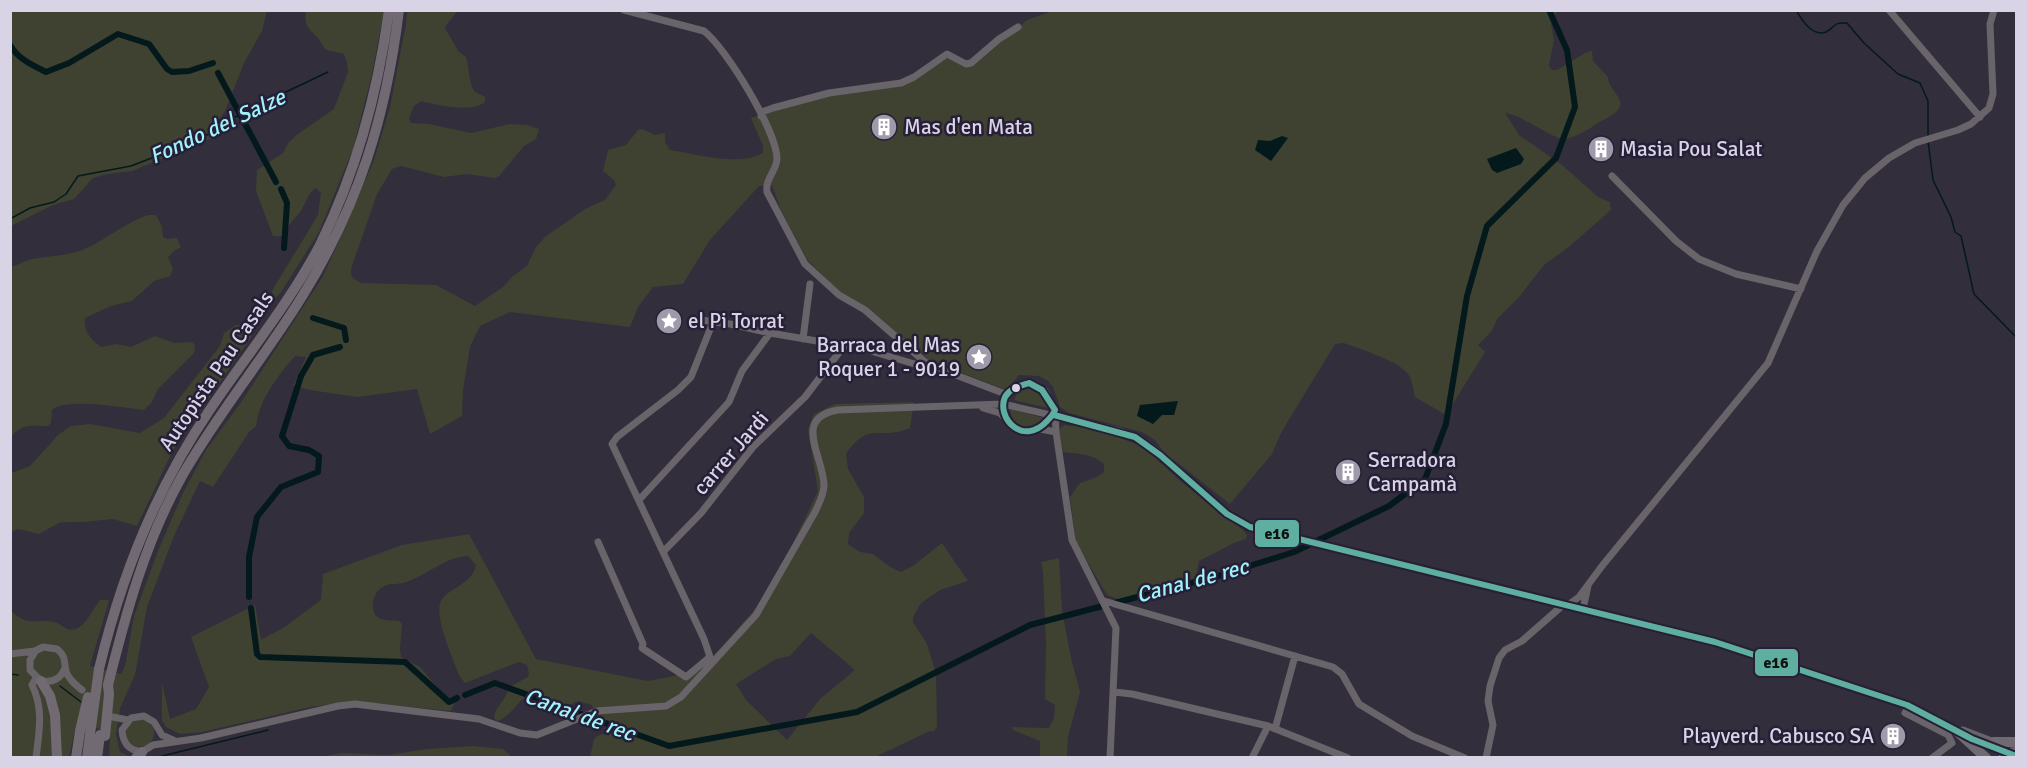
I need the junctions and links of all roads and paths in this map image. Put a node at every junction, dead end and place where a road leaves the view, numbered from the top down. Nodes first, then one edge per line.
1 (389, 10) edge
2 (399, 10) edge
3 (624, 10) edge
4 (1889, 10) edge
5 (1994, 10) edge
6 (1018, 27) dead end
7 (760, 116) junction
8 (1980, 117) junction
9 (1612, 176) dead end
10 (810, 284) dead end
11 (1801, 289) junction
12 (694, 320) dead end
13 (713, 322) junction
14 (770, 333) junction
15 (803, 339) junction
16 (844, 346) junction
17 (935, 367) junction
18 (1008, 395) junction
19 (1003, 404) junction
20 (969, 405) junction
21 (1054, 415) junction
22 (1007, 421) junction
23 (1040, 429) junction
24 (1056, 432) junction
25 (639, 500) junction
26 (598, 542) dead end
27 (663, 552) junction
28 (1588, 585) junction
29 (1588, 595) junction
30 (1579, 597) junction
31 (1104, 601) junction
32 (1565, 605) junction
33 (1582, 609) junction
34 (1597, 613) junction
35 (35, 651) junction
36 (12, 654) edge
37 (1295, 656) junction
38 (712, 659) junction
39 (30, 665) junction
40 (65, 668) junction
41 (59, 678) junction
42 (38, 679) junction
43 (72, 682) junction
44 (82, 690) dead end
45 (1114, 692) junction
46 (1909, 706) junction
47 (128, 720) junction
48 (1941, 722) junction
49 (123, 728) junction
50 (1272, 728) junction
51 (157, 729) junction
52 (1958, 732) junction
53 (94, 734) junction
54 (175, 741) junction
55 (1994, 742) junction
56 (2016, 742) edge
57 (153, 745) junction
58 (139, 754) edge
59 (2012, 754) edge
60 (36, 758) edge
61 (57, 758) edge
62 (76, 758) edge
63 (87, 758) edge
64 (97, 758) edge
65 (102, 758) edge
66 (1110, 758) edge
67 (1252, 758) edge
68 (1348, 758) edge
69 (1465, 758) edge
70 (1486, 758) edge
71 (1932, 758) edge
72 (1986, 758) edge

1 - 53 highway, Autopista Pau Casals, bridge
2 - 53 highway, Autopista Pau Casals, bridge
3 - 7 street
4 - 8 street
5 - 8 street
6 - 7 street
7 - 17 street
8 - 11 street
9 - 11 street
10 - 15 street
11 - 28 street
12 - 13 street
13 - 14 street
13 - 25 street
14 - 15 street
14 - 25 street
15 - 16 street
16 - 17 street
16 - 27 street, carrer Jardi
17 - 18 street
18 - 19 street
18 - 21 street
19 - 20 street
19 - 21 street
19 - 22 street
20 - 22 street
20 - 38 street
21 - 23 street
21 - 24 street
21 - 32 street
22 - 23 street
23 - 24 street
24 - 31 street
25 - 27 street
26 - 38 street
27 - 38 street
28 - 29 street
28 - 30 street
29 - 33 street
29 - 34 street
30 - 32 street
30 - 33 street
31 - 37 street
31 - 45 street
32 - 33 street
32 - 70 street
33 - 34 street
34 - 46 street
35 - 36 street
35 - 39 street
35 - 40 street
36 - 39 street
37 - 50 street
37 - 69 street
38 - 54 street
39 - 42 street
40 - 41 street
40 - 43 street
41 - 42 street
41 - 43 street
42 - 60 street
42 - 61 highway
43 - 44 street
45 - 50 street
45 - 66 street
46 - 48 street
46 - 71 street
47 - 49 street
47 - 49 street
47 - 51 street
48 - 52 street
48 - 55 street
49 - 58 street
50 - 67 street
50 - 68 street
51 - 54 street
51 - 57 street
52 - 59 street
52 - 72 highway
53 - 62 highway
53 - 63 highway, Autopista Pau Casals
53 - 64 highway, Autopista Pau Casals
53 - 65 highway
54 - 57 street
55 - 56 highway
55 - 59 street
57 - 58 street

